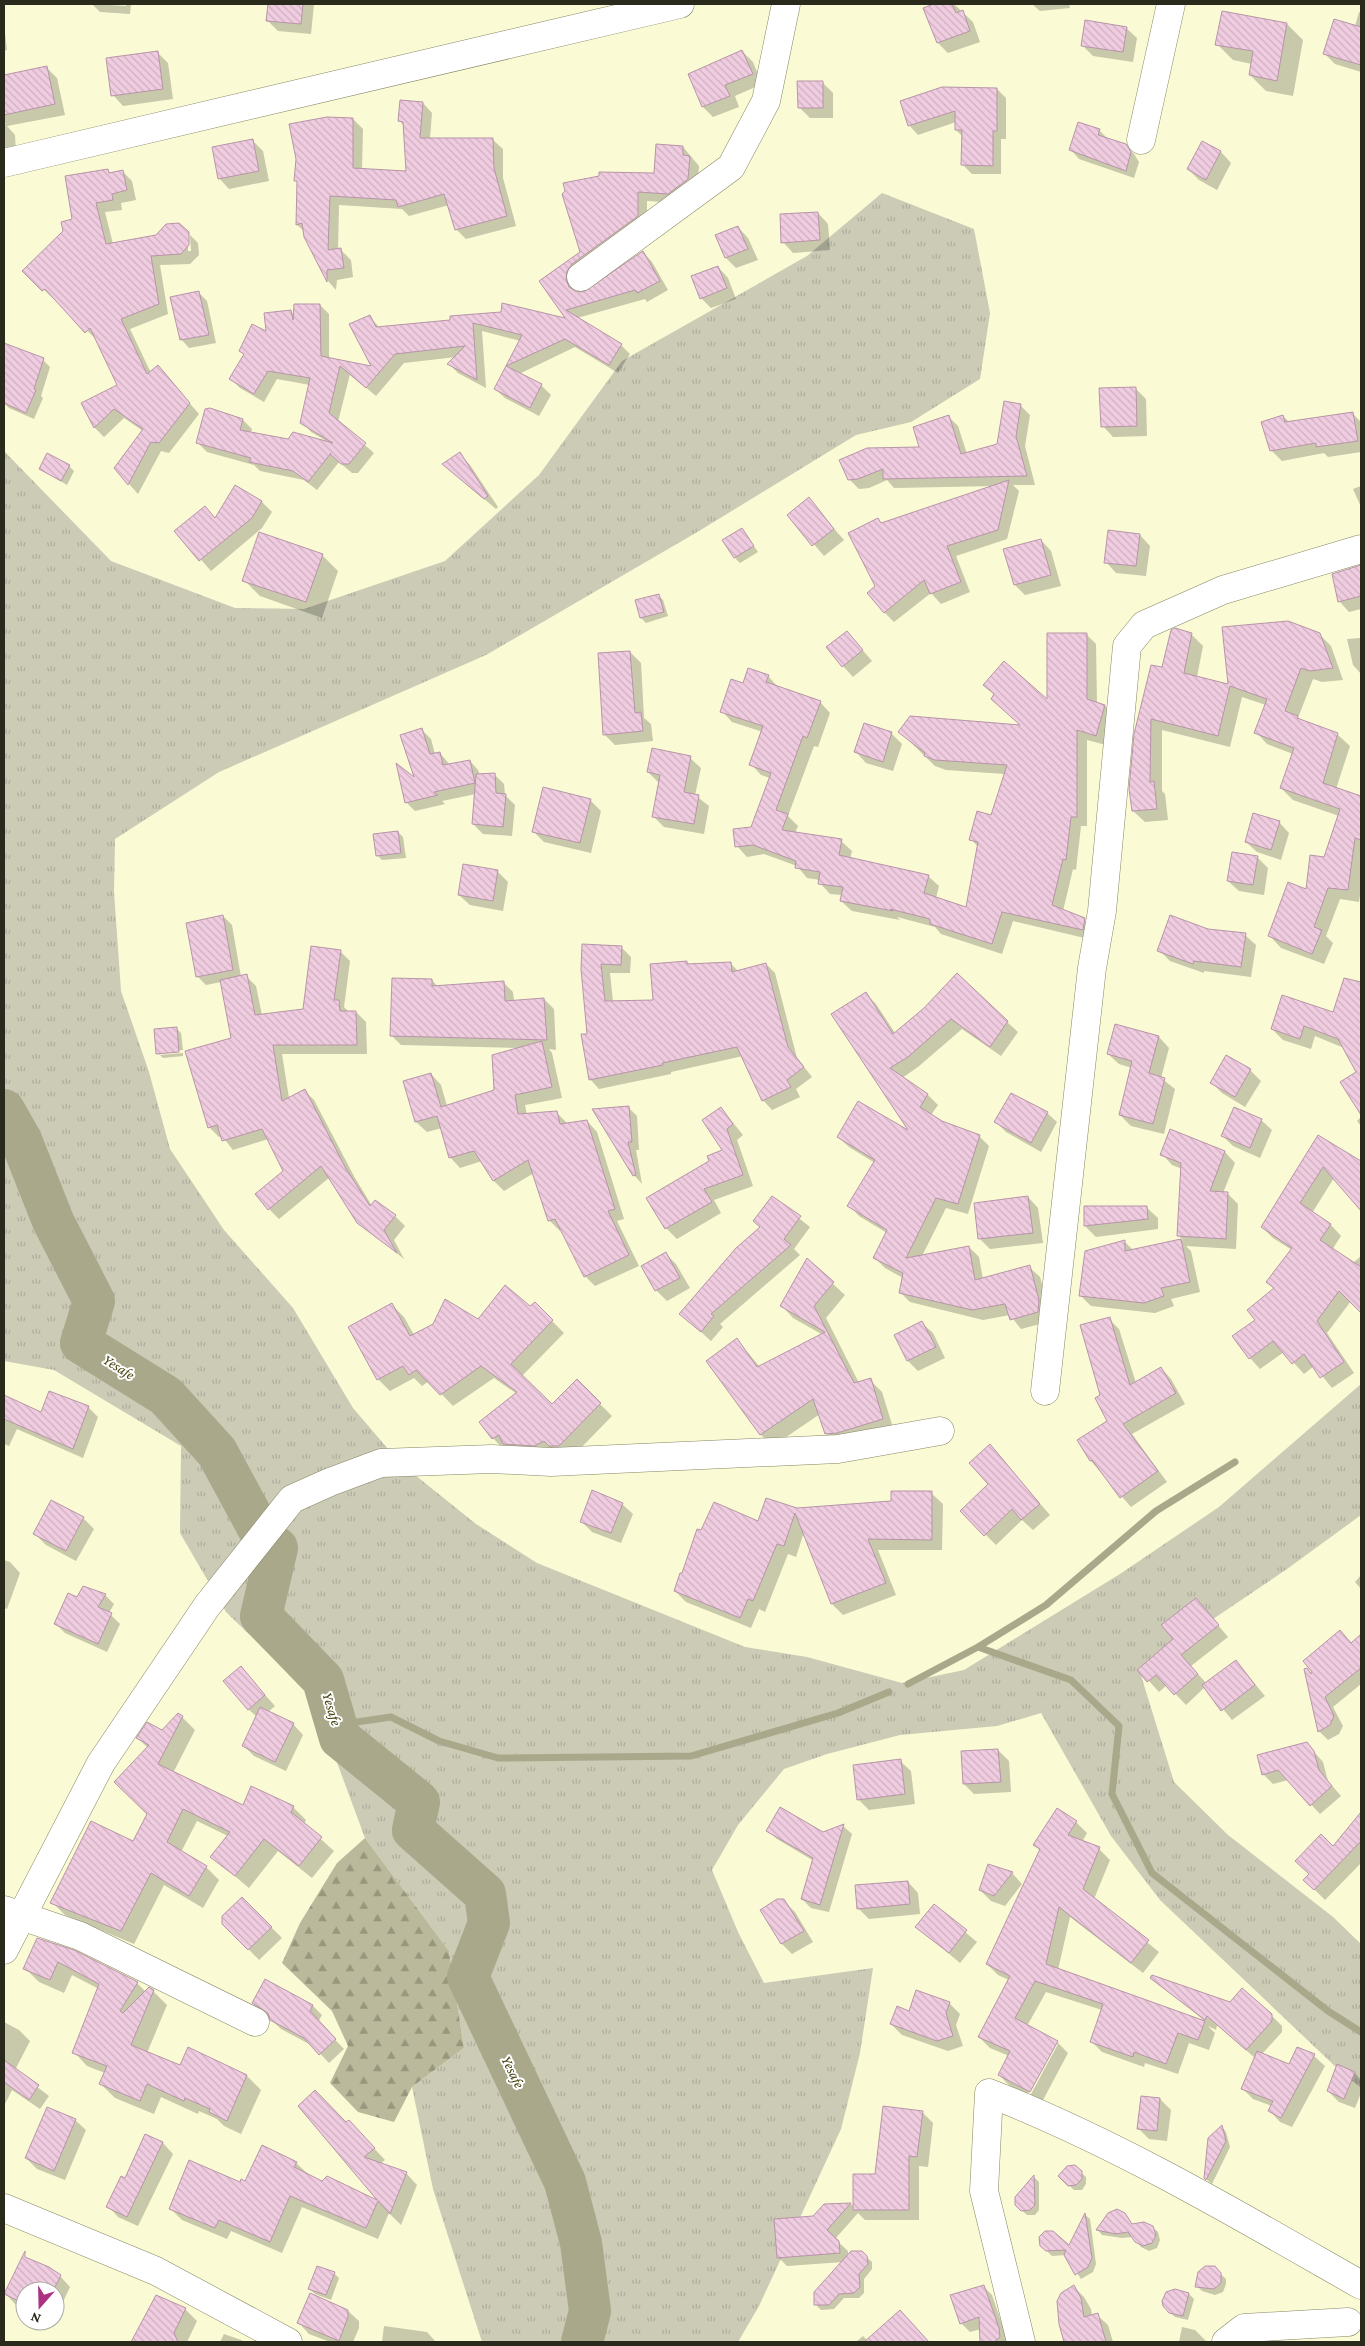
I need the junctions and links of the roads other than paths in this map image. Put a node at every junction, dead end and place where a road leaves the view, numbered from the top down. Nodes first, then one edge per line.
1 (680, 4) edge
2 (786, 4) edge
3 (1171, 4) edge
4 (1140, 140) dead end
5 (4, 163) edge
6 (582, 277) dead end
7 (1361, 550) edge
8 (1044, 1391) dead end
9 (940, 1431) dead end
10 (12, 1914) edge
11 (4, 1950) edge
12 (255, 2022) dead end
13 (4, 2208) edge
14 (1361, 2285) edge
15 (1361, 2293) edge
16 (1343, 2332) edge
17 (288, 2342) edge
18 (1021, 2342) edge
19 (1226, 2342) edge

1 - 5 street
2 - 6 street
3 - 4 street
7 - 8 street
9 - 10 street
10 - 11 street
10 - 12 street
13 - 17 street
14 - 18 street
15 - 16 street
16 - 19 street

